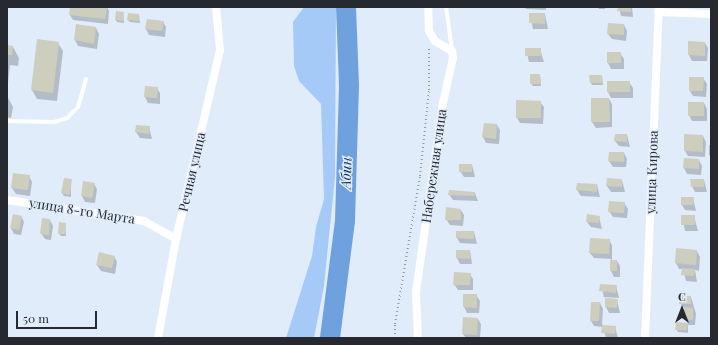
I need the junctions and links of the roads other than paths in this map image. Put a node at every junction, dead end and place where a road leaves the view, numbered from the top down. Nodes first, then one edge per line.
1 (216, 7) edge
2 (428, 7) edge
3 (446, 7) edge
4 (659, 10) edge
5 (711, 14) edge
6 (452, 51) junction
7 (86, 79) dead end
8 (7, 121) edge
9 (7, 200) edge
10 (176, 239) junction
11 (158, 338) edge
12 (418, 338) edge
13 (645, 338) edge

1 - 10 street, Речная улица
2 - 6 street
3 - 6 lane
4 - 5 street
4 - 13 street, улица Кирова
6 - 12 street, Набережная улица
7 - 8 lane
9 - 10 street, улица 8-го Марта
10 - 11 street, Речная улица

